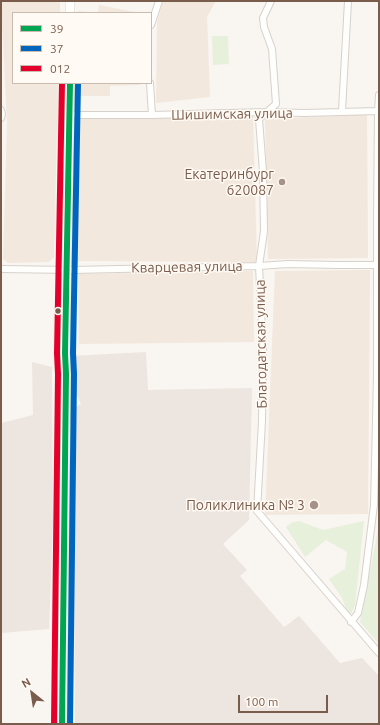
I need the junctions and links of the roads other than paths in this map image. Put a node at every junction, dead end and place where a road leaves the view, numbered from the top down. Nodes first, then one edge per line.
1 (70, 1) edge
2 (159, 1) edge
3 (271, 1) edge
4 (348, 1) edge
5 (70, 12) edge
6 (152, 22) edge
7 (70, 84) edge
8 (150, 84) edge
9 (379, 95) edge
10 (1, 110) edge
11 (378, 110) junction
12 (342, 111) junction
13 (267, 112) junction
14 (70, 115) junction
15 (152, 115) junction
16 (1, 118) edge
17 (378, 264) edge
18 (259, 266) junction
19 (1, 269) edge
20 (67, 270) junction
21 (351, 622) junction
22 (379, 654) edge
23 (62, 724) edge

1 - 5 main road
2 - 6 street
3 - 13 street, Благодатская улица
4 - 12 street
7 - 14 main road
8 - 15 street
9 - 11 street
10 - 16 street
11 - 12 street, Шишимская улица
11 - 17 street
12 - 13 street, Шишимская улица
13 - 15 street, Шишимская улица
13 - 18 street, Благодатская улица
14 - 15 street, Шишимская улица
14 - 20 main road
17 - 18 street, Кварцевая улица
17 - 21 street
18 - 20 street, Кварцевая улица
18 - 21 street, Благодатская улица
19 - 20 street, Кварцевая улица
20 - 23 main road
21 - 22 street, Благодатская улица

